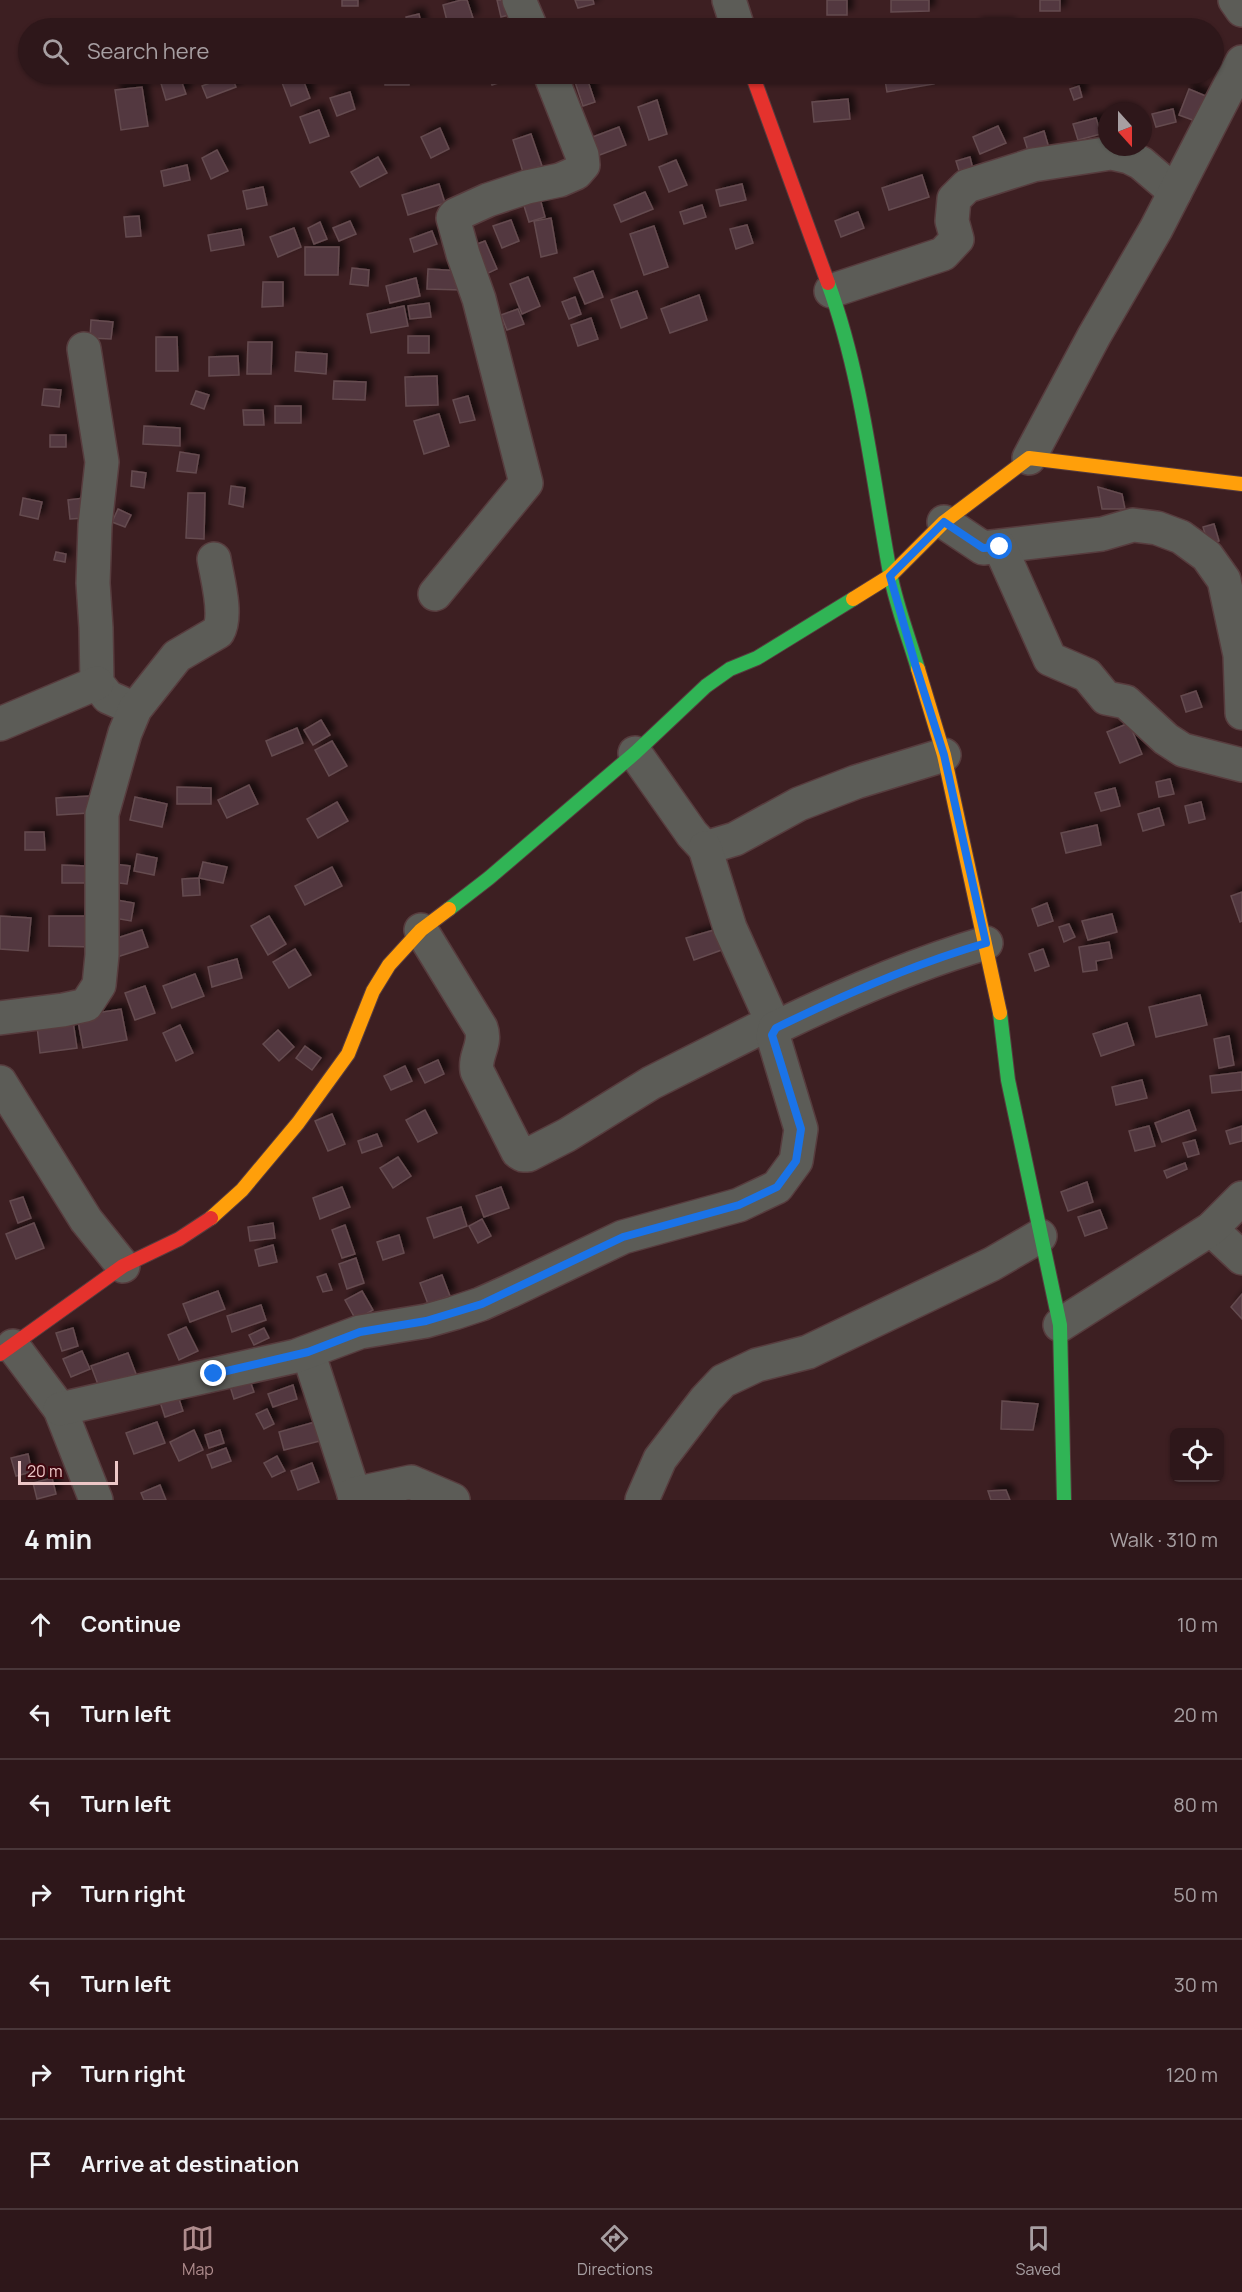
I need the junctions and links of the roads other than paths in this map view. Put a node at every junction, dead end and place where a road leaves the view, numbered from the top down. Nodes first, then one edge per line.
1 (519, 0) edge
2 (729, 0) edge
3 (1235, 0) edge
4 (1242, 10) edge
5 (527, 18) edge
6 (735, 18) edge
7 (1242, 62) edge
8 (554, 84) edge
9 (756, 84) edge
10 (1175, 192) junction
11 (831, 291) junction
12 (84, 349) dead end
13 (1029, 458) junction
14 (1242, 484) edge
15 (944, 522) junction
16 (1000, 547) junction
17 (214, 559) dead end
18 (890, 576) junction
19 (435, 594) dead end
20 (97, 683) junction
21 (135, 709) junction
22 (1242, 713) edge
23 (0, 724) edge
24 (635, 753) junction
25 (944, 755) junction
26 (1242, 765) edge
27 (705, 848) junction
28 (421, 930) junction
29 (986, 943) junction
30 (0, 1018) edge
31 (776, 1028) junction
32 (0, 1082) edge
33 (1242, 1198) edge
34 (1211, 1229) junction
35 (1040, 1236) junction
36 (1242, 1258) edge
37 (123, 1266) junction
38 (1060, 1325) junction
39 (7, 1350) edge
40 (308, 1352) junction
41 (60, 1409) junction
42 (355, 1497) edge
43 (96, 1500) edge
44 (453, 1500) edge
45 (642, 1500) edge
46 (1064, 1500) edge

1 - 5 street
2 - 6 street
3 - 4 street
7 - 10 street
8 - 19 street
9 - 11 street
10 - 11 street
10 - 13 street
11 - 18 street
12 - 20 street
13 - 14 street
13 - 15 street
15 - 16 street
15 - 18 street
16 - 22 street
16 - 26 street
17 - 21 street
18 - 24 street
18 - 25 street
20 - 21 street
20 - 23 street
21 - 30 street
24 - 27 street
24 - 28 street
25 - 27 street
25 - 29 street
27 - 31 street
28 - 31 street
28 - 37 street
29 - 31 street
29 - 35 street
31 - 40 street
32 - 37 street
33 - 34 street
34 - 36 street
34 - 38 street
35 - 38 street
35 - 45 street
37 - 39 street
38 - 46 street
39 - 41 street
40 - 41 street
40 - 42 street
41 - 43 street
42 - 44 street

